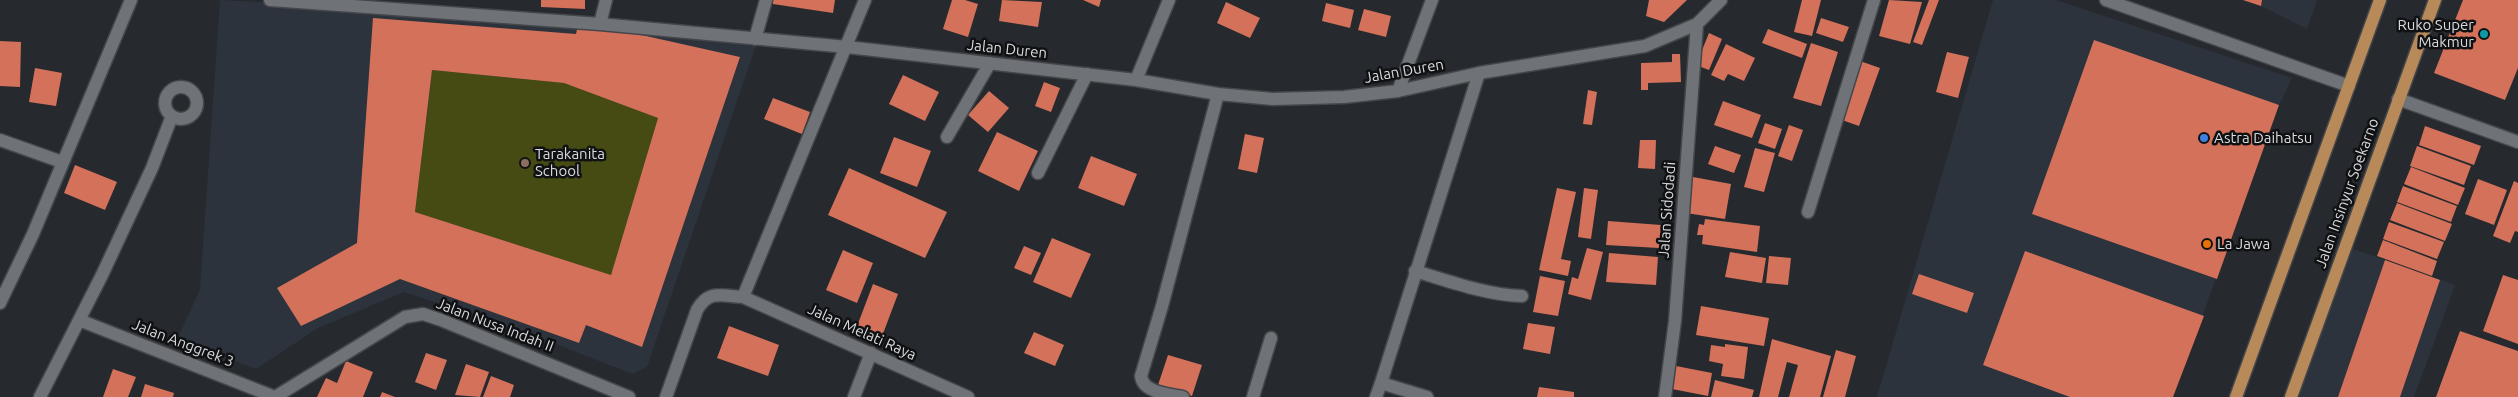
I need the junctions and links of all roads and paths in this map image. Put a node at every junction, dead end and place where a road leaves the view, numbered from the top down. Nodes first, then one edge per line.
1 (131, 0) edge
2 (270, 0) edge
3 (606, 0) edge
4 (766, 0) edge
5 (865, 0) edge
6 (1169, 0) edge
7 (1432, 0) edge
8 (1721, 0) edge
9 (1874, 0) edge
10 (2106, 0) edge
11 (2380, 0) edge
12 (2435, 0) edge
13 (381, 4) edge
14 (600, 24) junction
15 (1697, 24) junction
16 (756, 39) junction
17 (847, 47) junction
18 (990, 63) junction
19 (1478, 73) junction
20 (1087, 74) junction
21 (1136, 80) junction
22 (2349, 86) junction
23 (1398, 91) junction
24 (1218, 94) junction
25 (2398, 99) junction
26 (172, 116) dead end
27 (947, 137) dead end
28 (0, 140) edge
29 (2518, 142) edge
30 (62, 162) junction
31 (1038, 172) dead end
32 (1808, 212) dead end
33 (1415, 271) junction
34 (1522, 296) dead end
35 (742, 297) junction
36 (0, 303) edge
37 (79, 320) junction
38 (1271, 338) dead end
39 (871, 353) junction
40 (1381, 383) junction
41 (40, 397) edge
42 (275, 397) edge
43 (630, 397) edge
44 (666, 397) edge
45 (854, 397) edge
46 (968, 397) edge
47 (1183, 397) edge
48 (1253, 397) edge
49 (1376, 397) edge
50 (1427, 397) edge
51 (1665, 397) edge
52 (2236, 397) edge
53 (2291, 397) edge

1 - 30 street
2 - 13 street, Jalan Duren
3 - 14 street
4 - 16 street
5 - 17 street
6 - 21 street
7 - 23 street
8 - 15 street, Jalan Duren
9 - 32 street
10 - 22 street
11 - 22 main road
12 - 25 main road, Jalan Insinyur Soekarno
13 - 14 street, Jalan Duren
14 - 16 street, Jalan Duren
15 - 19 street, Jalan Duren
15 - 51 street, Jalan Sidodadi
16 - 17 street, Jalan Duren
17 - 18 street, Jalan Duren
17 - 35 street
18 - 20 street, Jalan Duren
18 - 27 street
19 - 23 street, Jalan Duren
19 - 33 street
20 - 21 street, Jalan Duren
20 - 31 street
21 - 24 street, Jalan Duren
22 - 52 main road
23 - 24 street, Jalan Duren
24 - 47 street
25 - 29 street
25 - 53 main road, Jalan Insinyur Soekarno
26 - 37 street
28 - 30 street
30 - 36 street
33 - 34 street
33 - 40 street
35 - 39 street, Jalan Melati Raya
35 - 44 street, Jalan Melati Raya
37 - 41 street
37 - 42 street, Jalan Anggrek 3
38 - 48 street
39 - 45 street
39 - 46 street, Jalan Melati Raya
40 - 49 street
40 - 50 street
42 - 43 street, Jalan Nusa Indah II

